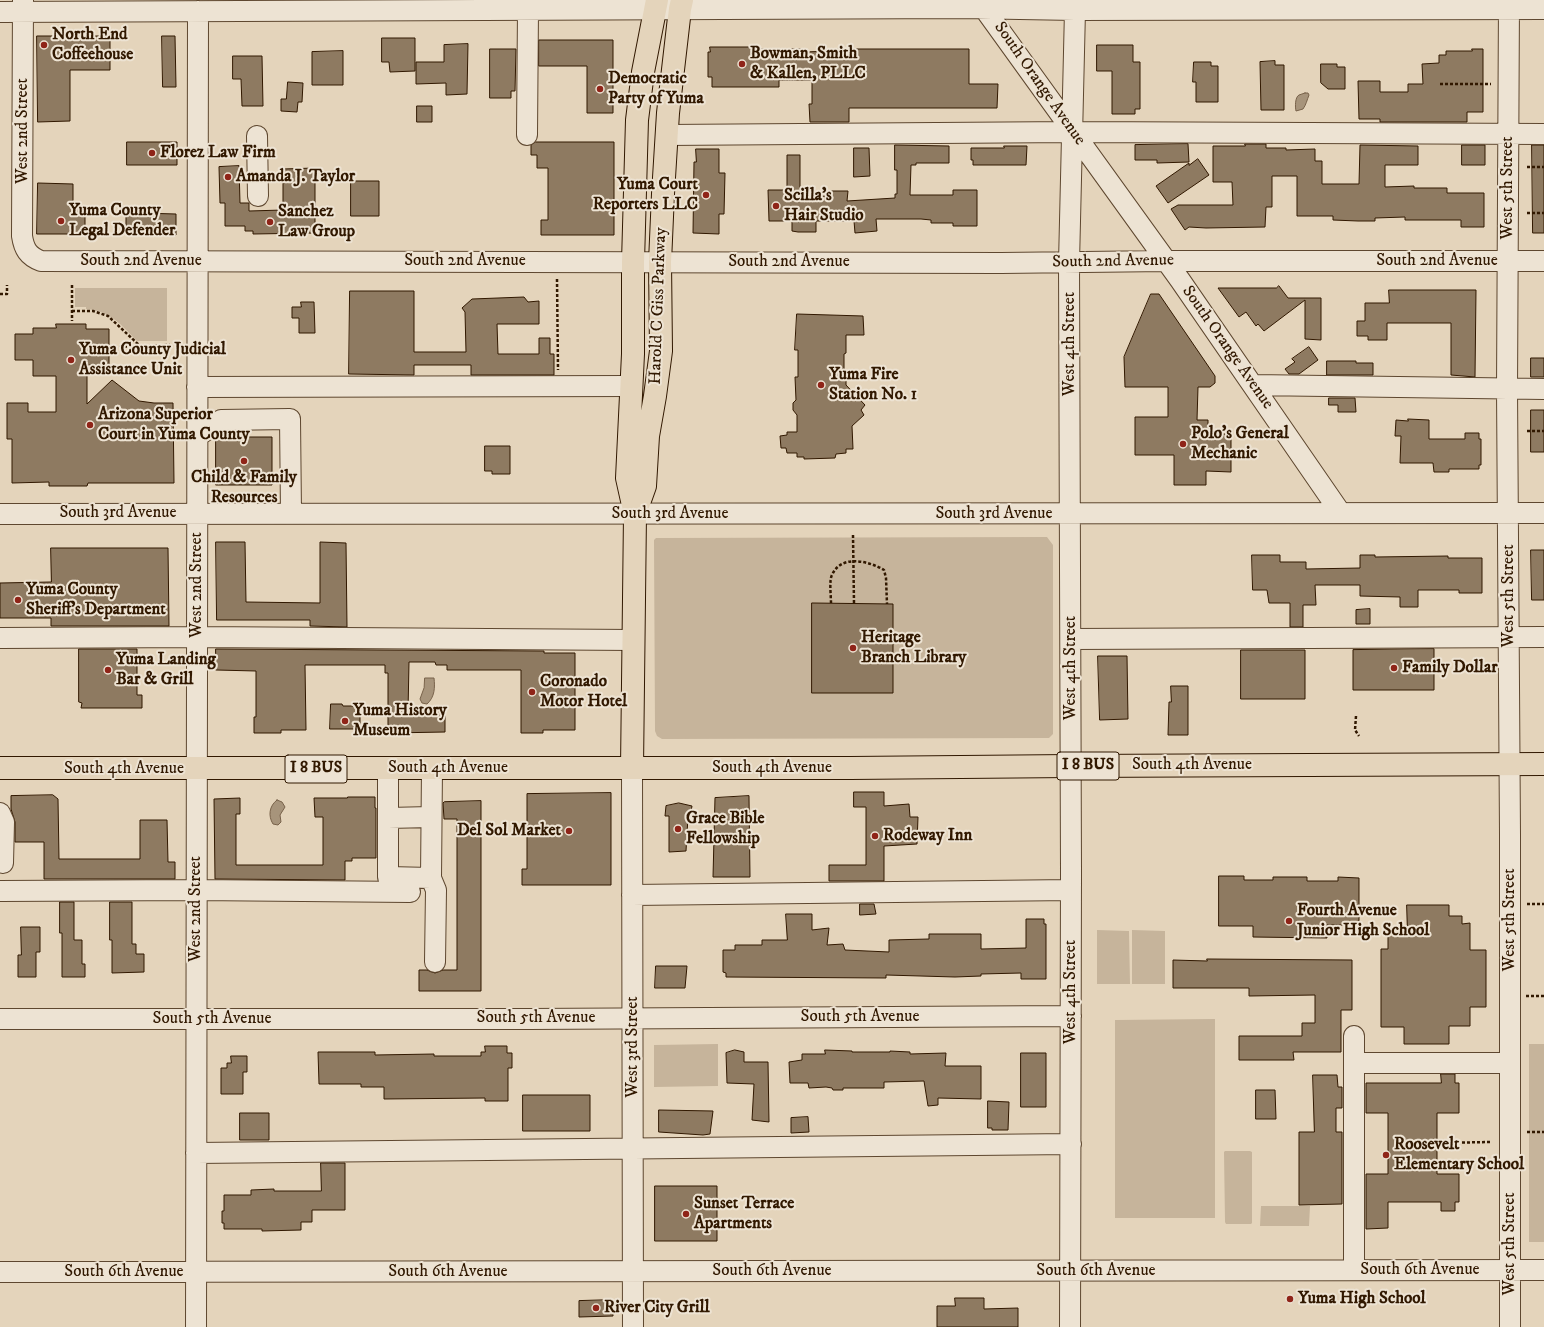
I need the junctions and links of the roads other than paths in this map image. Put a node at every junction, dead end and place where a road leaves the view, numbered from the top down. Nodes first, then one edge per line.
1 (656, 4) edge
2 (681, 4) edge
3 (981, 4) edge
4 (448, 5) edge
5 (1509, 5) edge
6 (23, 6) edge
7 (528, 9) junction
8 (1544, 9) edge
9 (1075, 10) junction
10 (198, 11) junction
11 (0, 12) edge
12 (1072, 132) junction
13 (1544, 134) edge
14 (527, 135) dead end
15 (666, 135) junction
16 (1508, 135) junction
17 (257, 136) dead end
18 (258, 196) dead end
19 (34, 258) joint
20 (197, 261) junction
21 (1166, 261) junction
22 (1508, 261) junction
23 (1544, 261) edge
24 (633, 262) junction
25 (660, 262) junction
26 (1069, 263) junction
27 (1253, 385) junction
28 (632, 386) junction
29 (197, 387) junction
30 (1507, 389) junction
31 (1544, 389) edge
32 (198, 436) junction
33 (1340, 512) junction
34 (197, 513) junction
35 (291, 513) junction
36 (1508, 513) junction
37 (1544, 513) edge
38 (0, 514) edge
39 (635, 514) junction
40 (1071, 514) junction
41 (197, 637) junction
42 (1509, 637) junction
43 (1544, 637) edge
44 (0, 638) edge
45 (1071, 639) junction
46 (633, 640) junction
47 (1510, 764) junction
48 (1544, 764) edge
49 (1071, 766) junction
50 (0, 768) edge
51 (432, 768) junction
52 (632, 768) junction
53 (197, 769) junction
54 (388, 769) junction
55 (0, 813) edge
56 (431, 817) junction
57 (388, 818) junction
58 (4, 863) dead end
59 (388, 877) junction
60 (357, 878) dead end
61 (431, 878) junction
62 (196, 890) junction
63 (1071, 890) junction
64 (0, 891) edge
65 (410, 892) dead end
66 (632, 895) junction
67 (435, 962) dead end
68 (1071, 1016) junction
69 (633, 1018) junction
70 (0, 1019) edge
71 (196, 1019) junction
72 (1354, 1036) dead end
73 (1364, 1063) dead end
74 (1510, 1063) junction
75 (1071, 1144) junction
76 (633, 1149) junction
77 (196, 1153) junction
78 (1354, 1270) junction
79 (1510, 1270) junction
80 (1544, 1270) edge
81 (1070, 1271) junction
82 (0, 1272) edge
83 (196, 1272) junction
84 (633, 1272) junction
85 (196, 1327) edge
86 (633, 1327) edge
87 (1070, 1327) edge
88 (1510, 1327) edge

1 - 2 street
1 - 7 street
1 - 24 main road, Harold C Giss Parkway
2 - 3 street
2 - 15 main road, Harold C Giss Parkway
3 - 9 street
3 - 12 street, South Orange Avenue
4 - 7 street
4 - 10 street
5 - 8 street
5 - 9 street
5 - 16 street, West 5th Street
6 - 10 street
6 - 11 street
6 - 19 street, West 2nd Street
7 - 14 street
9 - 12 street, West 4th Street
10 - 20 street, West 2nd Street
12 - 15 street
12 - 16 street
12 - 21 street, South Orange Avenue
12 - 26 street, West 4th Street
13 - 16 street
15 - 25 main road, Harold C Giss Parkway
16 - 22 street, West 5th Street
17 - 18 street
19 - 20 street, South 2nd Avenue
20 - 24 street, South 2nd Avenue
20 - 29 street, West 2nd Street
21 - 22 street, South 2nd Avenue
21 - 26 street, South 2nd Avenue
21 - 27 street, South Orange Avenue
22 - 23 street, South 2nd Avenue
22 - 30 street, West 5th Street
24 - 25 street, South 2nd Avenue
24 - 28 main road, Harold C Giss Parkway
25 - 26 street, South 2nd Avenue
25 - 39 main road, Harold C Giss Parkway
26 - 40 street, West 4th Street
27 - 30 street
27 - 33 street, South Orange Avenue
28 - 29 street
28 - 39 main road, Harold C Giss Parkway
29 - 32 street, West 2nd Street
30 - 31 street
30 - 36 street, West 5th Street
32 - 34 street, West 2nd Street
32 - 35 street
33 - 36 street
33 - 40 street, South 3rd Avenue
34 - 35 street, South 3rd Avenue
34 - 38 street, South 3rd Avenue
34 - 41 street, West 2nd Street
35 - 39 street, South 3rd Avenue
36 - 37 street
36 - 42 street, West 5th Street
39 - 40 street, South 3rd Avenue
39 - 46 main road, Harold C Giss Parkway
40 - 45 street, West 4th Street
41 - 44 street
41 - 46 street
41 - 53 street, West 2nd Street
42 - 43 street
42 - 45 street
42 - 47 street, West 5th Street
45 - 49 street, West 4th Street
46 - 52 main road, Harold C Giss Parkway
47 - 48 main road, South 4th Avenue / I 8 BUS
47 - 49 main road, South 4th Avenue / I 8 BUS
47 - 74 street, West 5th Street
49 - 52 main road, South 4th Avenue / I 8 BUS
49 - 63 street, West 4th Street
50 - 53 main road, South 4th Avenue / I 8 BUS
51 - 52 main road, South 4th Avenue / I 8 BUS
51 - 54 main road, South 4th Avenue / I 8 BUS
51 - 56 street
52 - 66 street, West 3rd Street
53 - 54 main road, South 4th Avenue / I 8 BUS
53 - 62 street, West 2nd Street
54 - 57 street
55 - 58 street
56 - 57 street
56 - 61 street
57 - 59 street
59 - 60 street
59 - 61 street
61 - 67 street
62 - 64 street
62 - 65 street
62 - 71 street, West 2nd Street
63 - 66 street
63 - 68 street, West 4th Street
66 - 69 street, West 3rd Street
68 - 69 street, South 5th Avenue
68 - 75 street, West 4th Street
69 - 71 street, South 5th Avenue
69 - 76 street, West 3rd Street
70 - 71 street, South 5th Avenue
71 - 77 street, West 2nd Street
72 - 78 street
73 - 74 street
74 - 79 street, West 5th Street
75 - 76 street
75 - 81 street, West 4th Street
76 - 77 street
76 - 84 street, West 3rd Street
77 - 83 street, West 2nd Street
78 - 79 street, South 6th Avenue
78 - 81 street, South 6th Avenue
79 - 80 street, South 6th Avenue
79 - 88 street, West 5th Street
81 - 84 street, South 6th Avenue
81 - 87 street, West 4th Street
82 - 83 street, South 6th Avenue
83 - 84 street, South 6th Avenue
83 - 85 street, West 2nd Street
84 - 86 street, West 3rd Street

